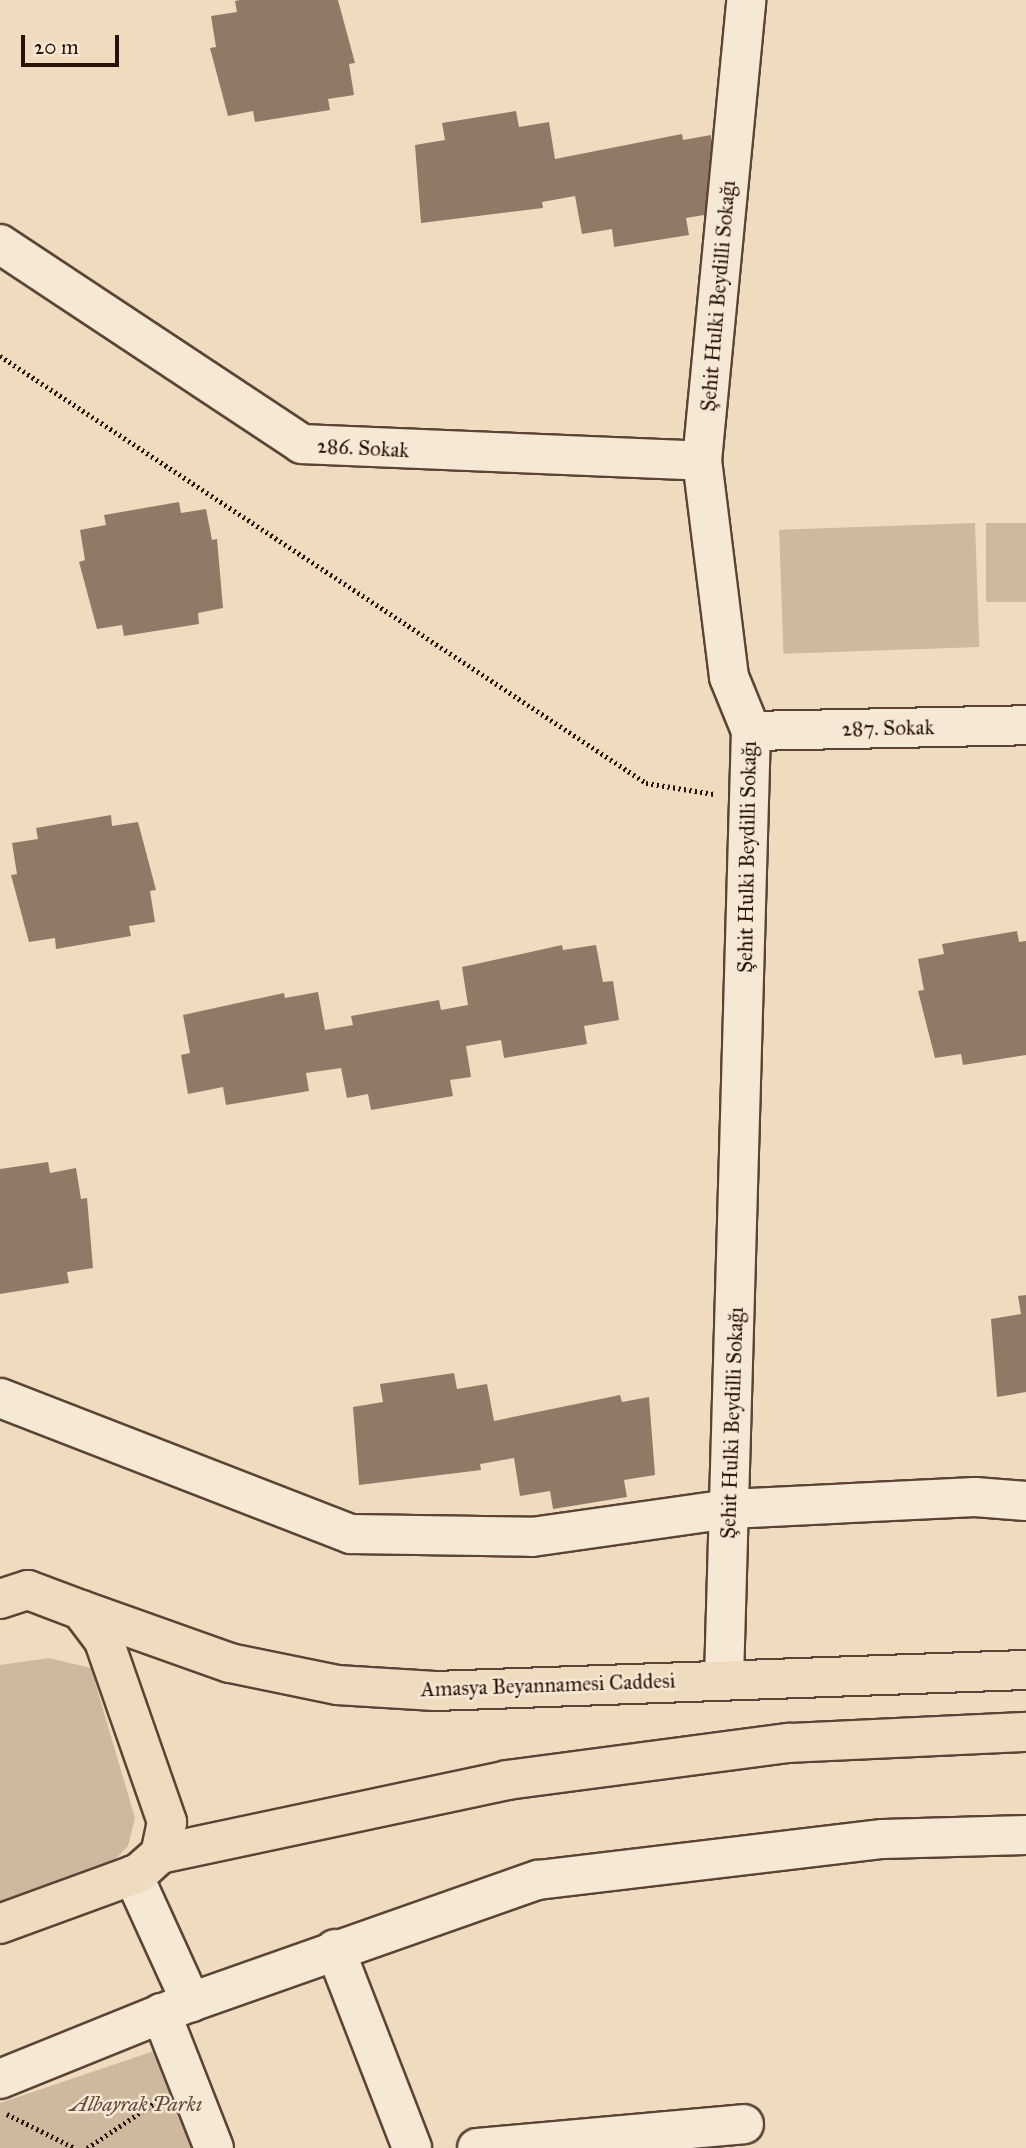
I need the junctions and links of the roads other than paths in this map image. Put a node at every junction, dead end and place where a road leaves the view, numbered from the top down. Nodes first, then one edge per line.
1 (746, 0) edge
2 (0, 244) edge
3 (702, 461) junction
4 (1026, 725) edge
5 (751, 732) junction
6 (0, 1398) edge
7 (1026, 1501) edge
8 (729, 1509) junction
9 (9, 1588) edge
10 (81, 1610) junction
11 (1026, 1670) edge
12 (724, 1679) junction
13 (1026, 1732) edge
14 (1026, 1835) edge
15 (146, 1864) junction
16 (0, 1924) edge
17 (335, 1948) junction
18 (176, 2008) junction
19 (0, 2080) edge
20 (744, 2124) dead end
21 (214, 2148) edge
22 (412, 2148) edge
23 (477, 2148) edge
24 (484, 2148) edge

1 - 3 street, Şehit Hulki Beydilli Sokağı
2 - 3 street, 286. Sokak
3 - 5 street, Şehit Hulki Beydilli Sokağı
4 - 5 street, 287. Sokak
5 - 8 street, Şehit Hulki Beydilli Sokağı
6 - 8 street
7 - 8 street
8 - 12 street, Şehit Hulki Beydilli Sokağı
9 - 10 main road, Amasya Beyannamesi Caddesi
10 - 12 main road, Amasya Beyannamesi Caddesi
10 - 15 main road
11 - 12 main road, Amasya Beyannamesi Caddesi
13 - 15 main road
14 - 17 street
15 - 16 main road
15 - 18 street
17 - 18 street
17 - 22 street
18 - 19 street
18 - 21 street
20 - 24 street
23 - 24 street

